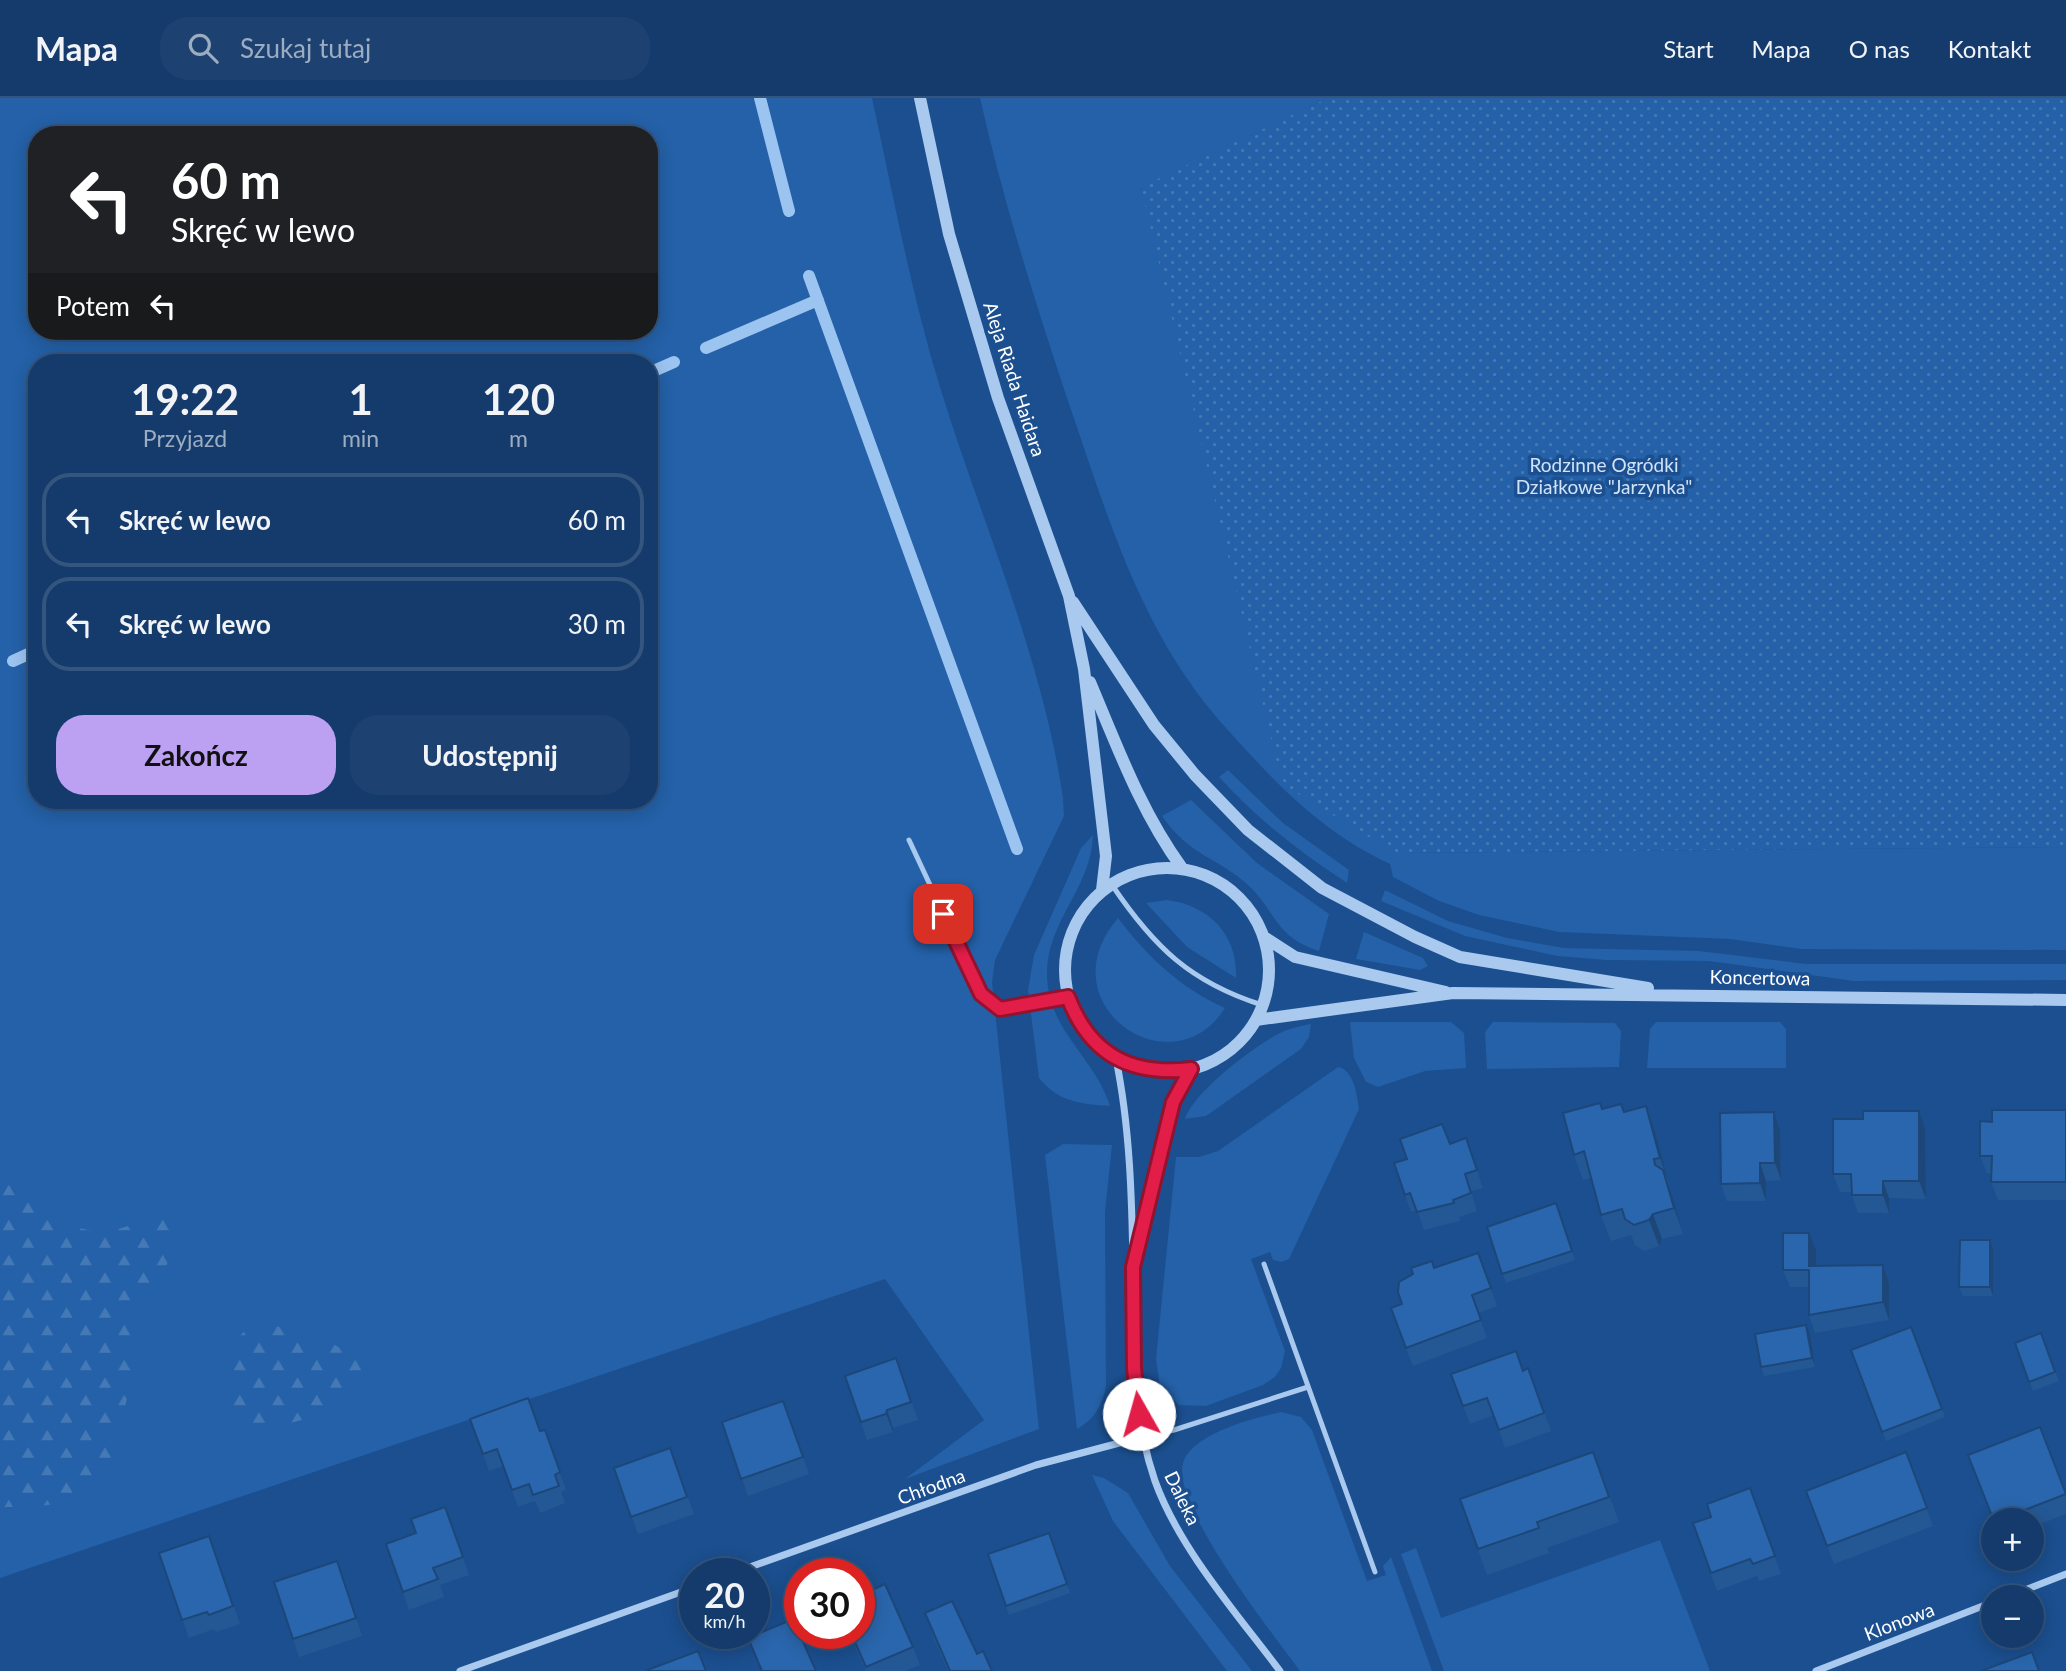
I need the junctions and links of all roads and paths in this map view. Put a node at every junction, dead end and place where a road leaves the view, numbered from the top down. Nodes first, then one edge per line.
1 (920, 98) edge
2 (1069, 596) junction
3 (1084, 668) junction
4 (909, 840) dead end
5 (1182, 869) junction
6 (1107, 887) junction
7 (1264, 937) junction
8 (1454, 993) junction
9 (1688, 995) junction
10 (1068, 997) junction
11 (2066, 1000) edge
12 (1262, 1005) junction
13 (1256, 1020) junction
14 (1116, 1059) junction
15 (1191, 1069) junction
16 (1264, 1264) dead end
17 (1133, 1267) junction
18 (1308, 1387) junction
19 (1142, 1437) junction
20 (770, 1560) edge
21 (1375, 1572) dead end
22 (2066, 1574) edge
23 (2038, 1585) edge
24 (679, 1593) edge
25 (1981, 1607) edge
26 (460, 1671) edge
27 (1280, 1671) edge
28 (1816, 1671) edge

1 - 2 street, Aleja Riada Haidara
2 - 3 street, Aleja Riada Haidara
2 - 9 street
3 - 5 street, Aleja Riada Haidara
3 - 6 street, Aleja Riada Haidara
4 - 10 lane
5 - 6 street
5 - 7 street
6 - 10 street
6 - 12 lane
7 - 8 street, Koncertowa
7 - 12 street
8 - 9 street, Koncertowa
8 - 13 street, Koncertowa
9 - 11 street, Koncertowa
10 - 14 street
12 - 13 street
13 - 15 street
14 - 15 street
14 - 17 street, Daleka
15 - 17 street, Daleka
16 - 18 lane
17 - 19 street, Daleka
18 - 19 lane
18 - 21 lane
19 - 20 street, Chłodna
19 - 27 street, Daleka
22 - 23 street
24 - 26 street
25 - 28 street, Klonowa

